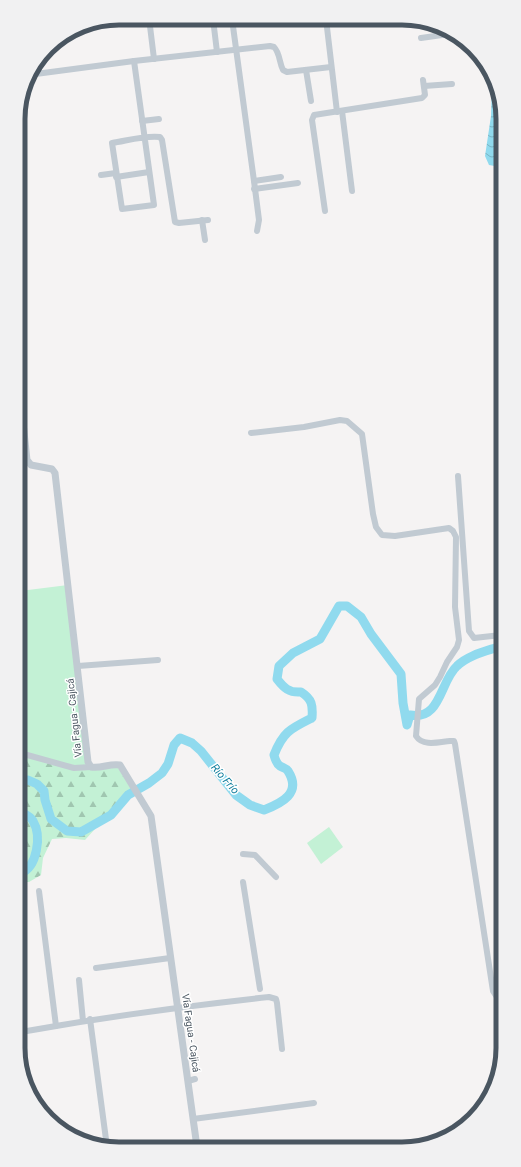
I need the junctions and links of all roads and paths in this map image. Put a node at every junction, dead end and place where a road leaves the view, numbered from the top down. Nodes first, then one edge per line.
1 (151, 25) edge
2 (213, 25) edge
3 (233, 25) edge
4 (327, 25) edge
5 (443, 35) edge
6 (421, 38) dead end
7 (236, 50) junction
8 (217, 52) junction
9 (154, 59) junction
10 (134, 61) junction
11 (331, 67) junction
12 (306, 70) junction
13 (38, 73) edge
14 (452, 84) dead end
15 (311, 101) dead end
16 (340, 111) junction
17 (159, 119) dead end
18 (142, 121) junction
19 (144, 139) junction
20 (149, 172) junction
21 (100, 175) dead end
22 (116, 175) junction
23 (281, 176) dead end
24 (254, 181) junction
25 (298, 183) dead end
26 (254, 189) junction
27 (352, 191) dead end
28 (325, 211) dead end
29 (257, 230) dead end
30 (205, 240) dead end
31 (251, 433) dead end
32 (25, 441) edge
33 (458, 476) dead end
34 (496, 636) edge
35 (158, 660) dead end
36 (78, 666) junction
37 (25, 754) edge
38 (91, 767) junction
39 (243, 854) dead end
40 (276, 877) dead end
41 (243, 882) dead end
42 (39, 891) dead end
43 (170, 958) junction
44 (96, 968) dead end
45 (79, 980) dead end
46 (260, 989) dead end
47 (496, 996) edge
48 (177, 1006) junction
49 (90, 1019) junction
50 (83, 1021) junction
51 (56, 1026) junction
52 (25, 1031) edge
53 (282, 1049) dead end
54 (195, 1079) dead end
55 (188, 1081) junction
56 (314, 1103) dead end
57 (193, 1119) junction
58 (106, 1141) edge
59 (196, 1142) edge

1 - 9 street
2 - 8 street
3 - 7 street
4 - 11 street
5 - 6 street
7 - 8 street
7 - 12 street
7 - 24 street
8 - 9 street
9 - 10 street
10 - 13 street
10 - 18 street
11 - 12 street
11 - 16 street
12 - 15 street
14 - 16 street
16 - 27 street
16 - 28 street
17 - 18 street
18 - 19 street
19 - 20 street
19 - 22 street
19 - 30 street
20 - 22 street
20 - 22 street
21 - 22 street
23 - 24 street
24 - 26 street
25 - 26 street
26 - 29 street
31 - 47 street
32 - 36 street, Vía Fagua - Cajicá
33 - 34 street
35 - 36 street
36 - 38 street, Vía Fagua - Cajicá
37 - 38 street
38 - 43 street, Vía Fagua - Cajicá
39 - 40 street
41 - 46 street
42 - 51 street
43 - 44 street
43 - 48 street, Vía Fagua - Cajicá
45 - 50 street
48 - 49 street
48 - 53 street
48 - 55 street, Vía Fagua - Cajicá
49 - 50 street
49 - 58 street
50 - 51 street
51 - 52 street
54 - 55 street
55 - 57 street, Vía Fagua - Cajicá
56 - 57 street
57 - 59 street, Vía Fagua - Cajicá

